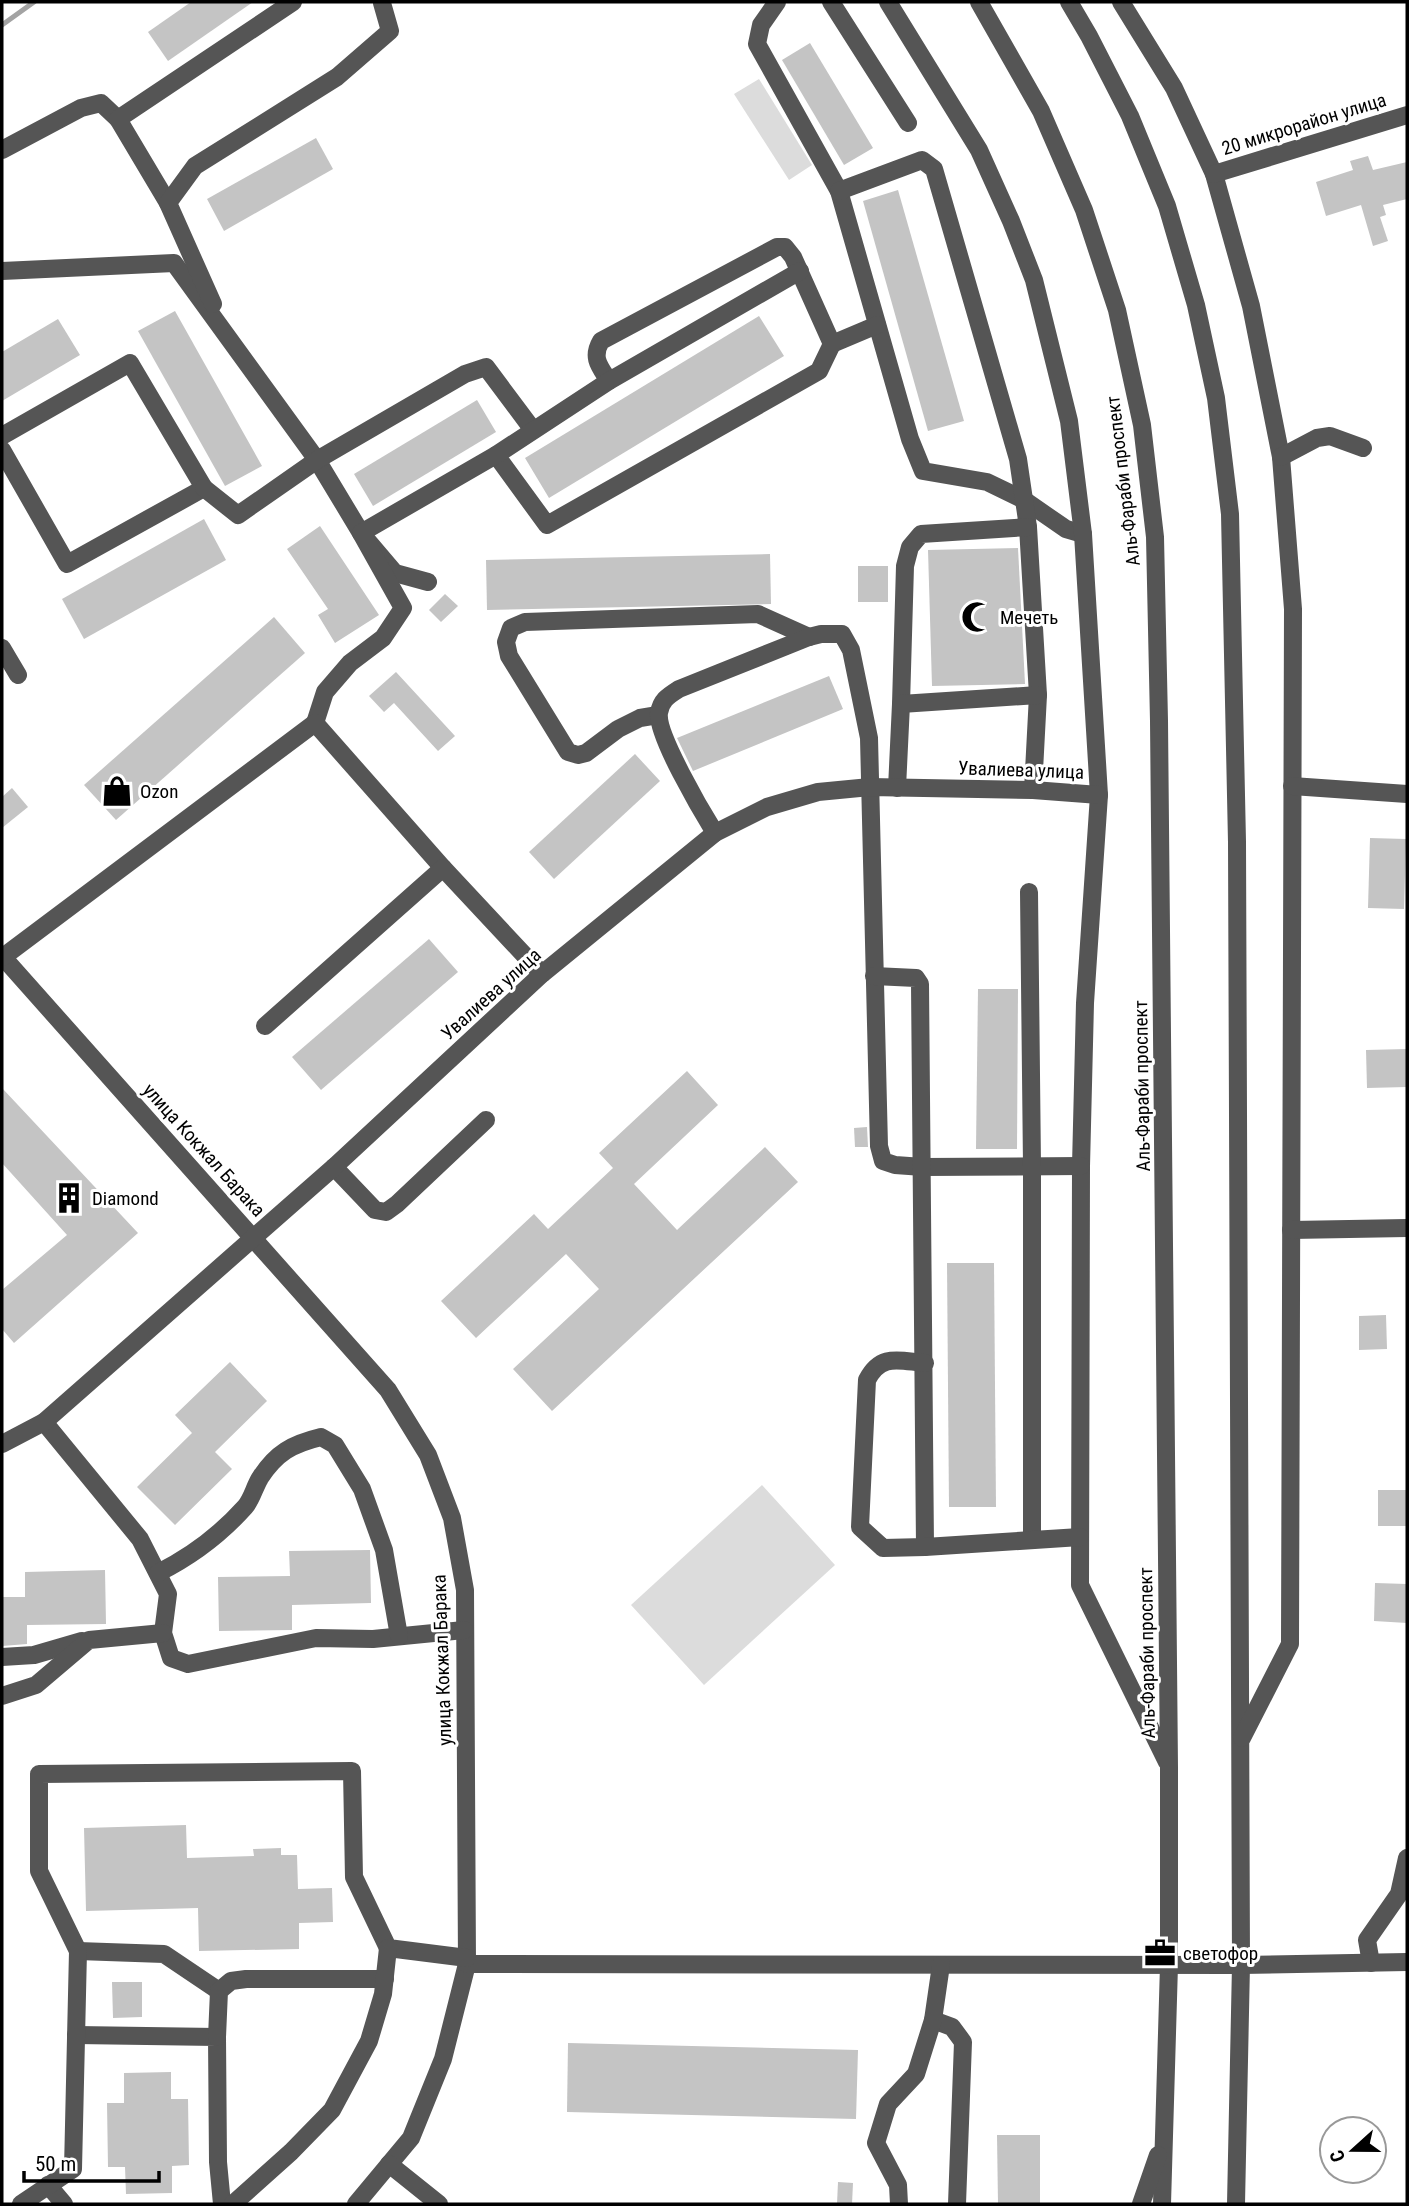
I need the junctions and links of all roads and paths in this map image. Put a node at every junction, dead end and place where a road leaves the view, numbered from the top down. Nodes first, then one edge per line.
1 (293, 2) edge
2 (776, 2) edge
3 (831, 2) edge
4 (888, 2) edge
5 (979, 2) edge
6 (1069, 2) edge
7 (1121, 2) edge
8 (383, 3) edge
9 (1407, 115) edge
10 (118, 119) junction
11 (908, 123) dead end
12 (2, 150) edge
13 (1214, 174) junction
14 (839, 191) junction
15 (169, 203) junction
16 (2, 271) edge
17 (800, 271) junction
18 (877, 325) junction
19 (227, 336) junction
20 (832, 344) junction
21 (609, 382) junction
22 (533, 430) junction
23 (2, 436) edge
24 (1363, 448) dead end
25 (2, 450) edge
26 (496, 455) junction
27 (1281, 457) junction
28 (317, 460) junction
29 (204, 488) junction
30 (1024, 500) junction
31 (1028, 527) junction
32 (361, 533) junction
33 (1083, 534) junction
34 (428, 582) dead end
35 (809, 637) junction
36 (2, 648) edge
37 (18, 675) dead end
38 (1038, 695) junction
39 (901, 704) junction
40 (658, 715) junction
41 (315, 723) junction
42 (1292, 786) junction
43 (870, 787) junction
44 (897, 788) junction
45 (1033, 790) junction
46 (1407, 794) edge
47 (1099, 795) junction
48 (715, 833) junction
49 (443, 868) junction
50 (1029, 892) dead end
51 (2, 956) edge
52 (542, 974) junction
53 (874, 976) junction
54 (265, 1026) dead end
55 (486, 1120) dead end
56 (1032, 1166) junction
57 (1080, 1166) junction
58 (334, 1167) junction
59 (923, 1167) junction
60 (1407, 1228) edge
61 (1291, 1230) junction
62 (253, 1237) junction
63 (925, 1363) junction
64 (44, 1422) junction
65 (2, 1444) edge
66 (1080, 1537) junction
67 (1032, 1540) junction
68 (925, 1548) junction
69 (158, 1573) junction
70 (464, 1630) junction
71 (163, 1633) junction
72 (399, 1636) junction
73 (89, 1640) junction
74 (2, 1657) edge
75 (2, 1696) edge
76 (1240, 1741) junction
77 (1169, 1768) junction
78 (1407, 1858) edge
79 (388, 1948) junction
80 (78, 1951) junction
81 (467, 1961) junction
82 (1407, 1962) edge
83 (1371, 1963) junction
84 (941, 1965) junction
85 (1169, 1965) junction
86 (1241, 1965) junction
87 (384, 1979) junction
88 (219, 1991) junction
89 (933, 2020) junction
90 (76, 2035) junction
91 (217, 2037) junction
92 (1164, 2139) junction
93 (389, 2164) junction
94 (48, 2185) junction
95 (1238, 2199) edge
96 (21, 2204) edge
97 (64, 2204) edge
98 (222, 2204) edge
99 (233, 2204) edge
100 (356, 2204) edge
101 (439, 2204) edge
102 (899, 2204) edge
103 (957, 2204) edge
104 (1141, 2204) edge
105 (1162, 2204) edge

1 - 10 street
2 - 14 street
3 - 11 street
4 - 33 street
5 - 77 street, Аль-Фараби проспект
6 - 76 street
7 - 13 street
8 - 15 street
9 - 13 street, 20 микрорайон улица
10 - 12 street
10 - 15 street
13 - 27 street
14 - 18 street
14 - 30 street
15 - 19 street
16 - 19 street
17 - 20 street
17 - 21 street
17 - 21 street
18 - 20 street
18 - 30 street
19 - 28 street
20 - 26 street
21 - 22 street
22 - 26 street
22 - 28 street
23 - 29 street
24 - 27 street
25 - 29 street
26 - 32 street
27 - 42 street
28 - 29 street
28 - 32 street
30 - 31 street
30 - 33 street
31 - 38 street
31 - 39 street
32 - 34 street
32 - 41 street
33 - 47 street
35 - 40 street
35 - 40 street
35 - 43 street
36 - 37 street
38 - 39 street
38 - 45 street
39 - 44 street
40 - 48 street
41 - 49 street
41 - 51 street
42 - 46 street
42 - 61 street
43 - 44 street, Увалиева улица
43 - 48 street, Увалиева улица
43 - 53 street
44 - 45 street, Увалиева улица
45 - 47 street, Увалиева улица
47 - 57 street
48 - 52 street, Увалиева улица
49 - 52 street
49 - 54 street
50 - 56 street
51 - 62 street, улица Кокжал Барака
52 - 58 street, Увалиева улица
53 - 59 street
53 - 59 street
55 - 58 street
56 - 57 street
56 - 59 street
56 - 67 street
57 - 66 street
58 - 62 street, Увалиева улица
59 - 63 street
60 - 61 street
61 - 76 street
62 - 64 street, Увалиева улица
62 - 70 street, улица Кокжал Барака
63 - 68 street
63 - 68 street
64 - 65 street, Увалиева улица
64 - 69 street
66 - 67 street
66 - 77 street
67 - 68 street
69 - 71 street
69 - 72 street
70 - 72 street
70 - 81 street, улица Кокжал Барака
71 - 72 street
71 - 73 street
73 - 74 street
73 - 75 street
76 - 86 street
77 - 85 street, Аль-Фараби проспект
78 - 83 street
79 - 80 street
79 - 81 street
79 - 87 street
80 - 88 street
80 - 90 street
81 - 84 street
81 - 93 street, улица Кокжал Барака
82 - 83 street
83 - 86 street
84 - 85 street
84 - 89 street
85 - 86 street
85 - 92 street, Аль-Фараби проспект
86 - 95 street
87 - 88 street
87 - 99 street
88 - 91 street
89 - 102 street
89 - 103 street
90 - 91 street
90 - 94 street
91 - 98 street
92 - 104 street
92 - 105 street, Аль-Фараби проспект
93 - 100 street, улица Кокжал Барака
93 - 101 street
94 - 96 street
94 - 97 street

